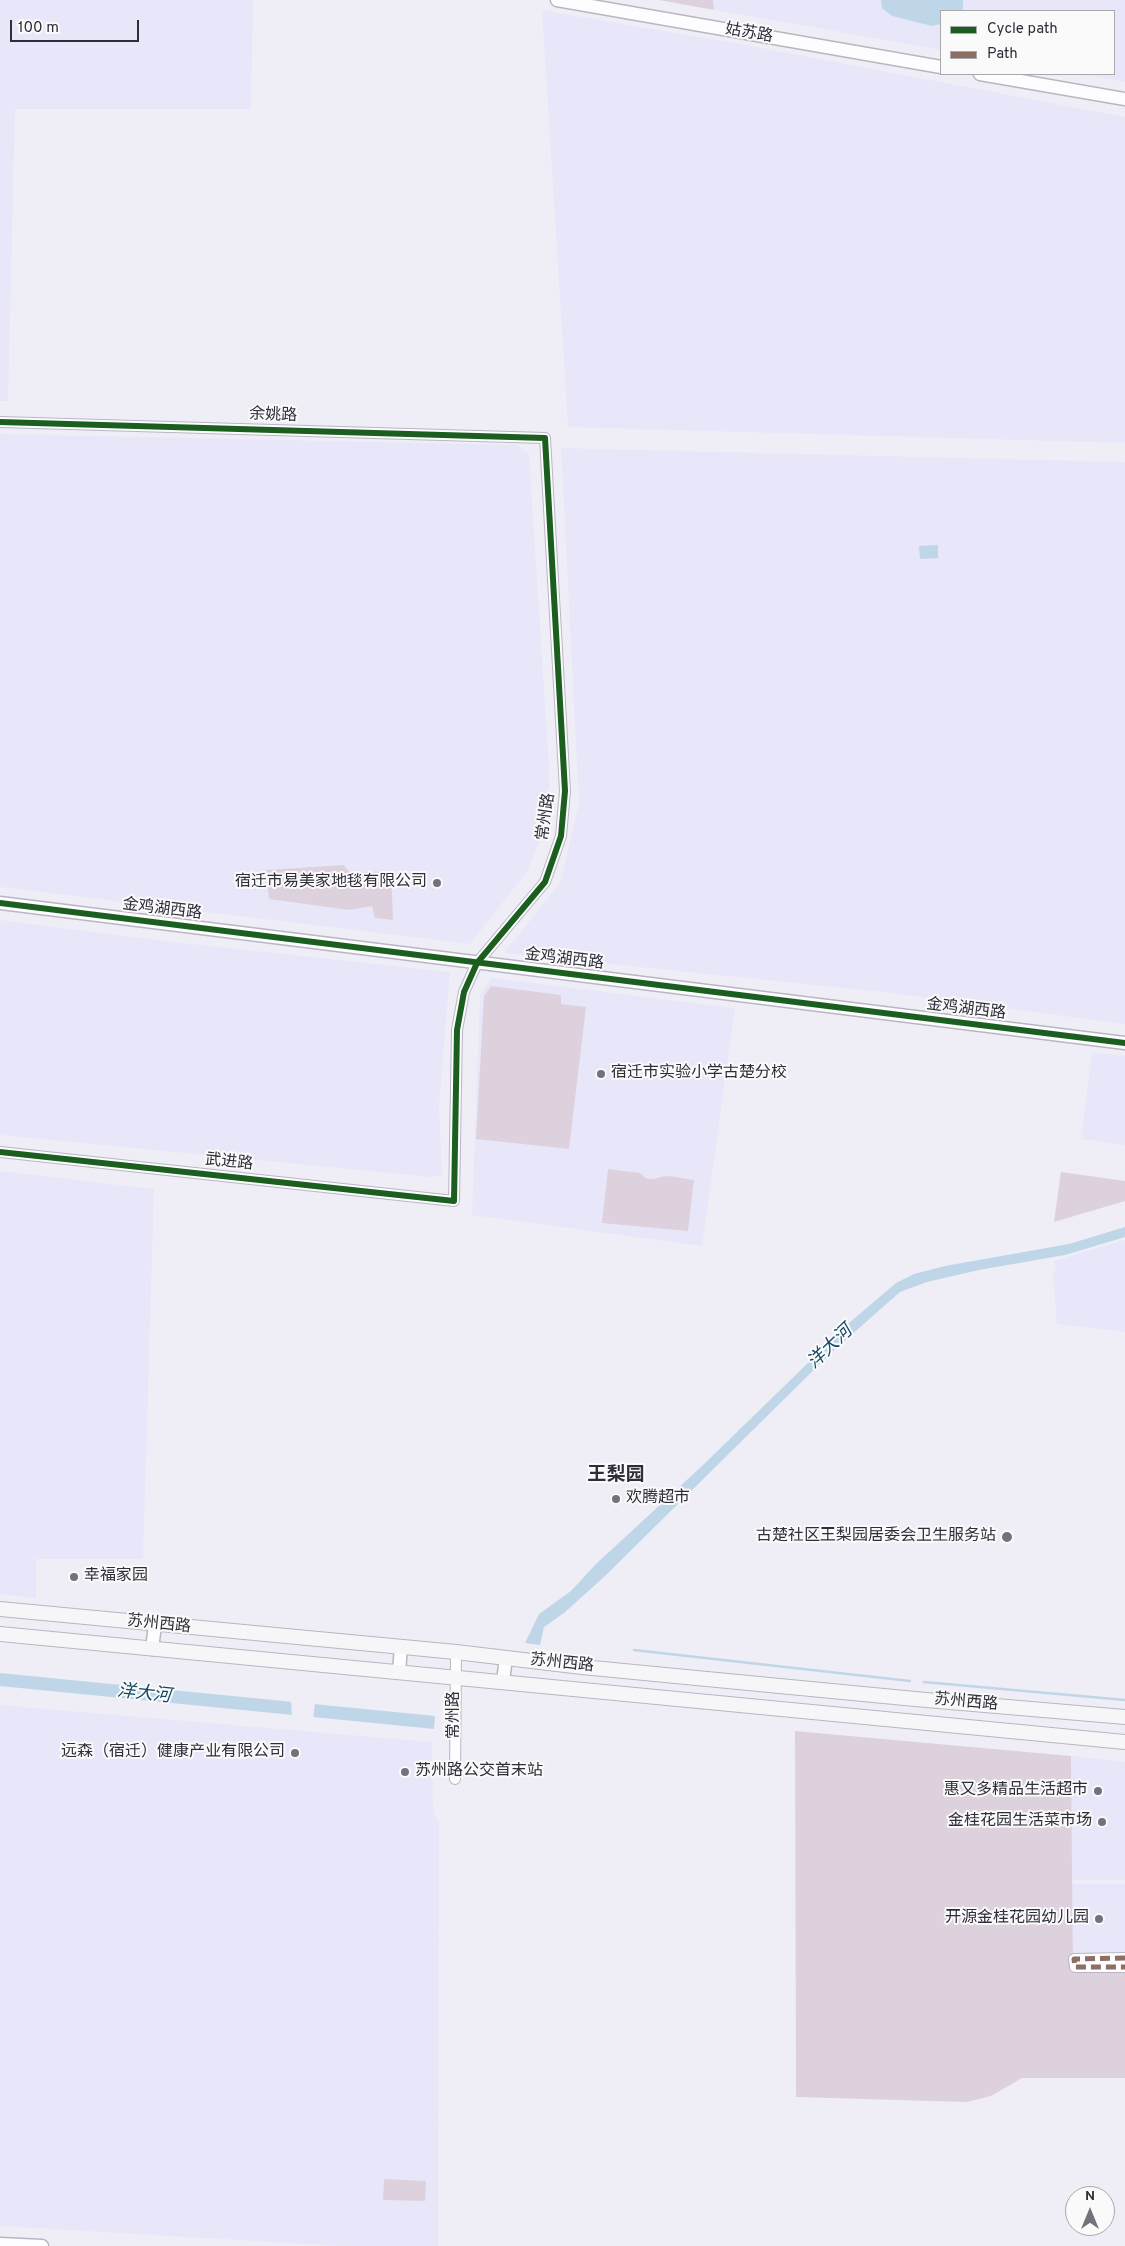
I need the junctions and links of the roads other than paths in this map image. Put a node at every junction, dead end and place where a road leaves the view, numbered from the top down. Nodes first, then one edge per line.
1 (557, 0) edge
2 (940, 67) edge
3 (986, 75) edge
4 (1125, 99) edge
5 (0, 422) edge
6 (545, 438) joint
7 (0, 903) edge
8 (477, 963) junction
9 (1125, 1043) edge
10 (0, 1152) edge
11 (454, 1200) joint
12 (0, 1609) edge
13 (155, 1624) junction
14 (0, 1634) edge
15 (401, 1647) junction
16 (152, 1649) junction
17 (456, 1652) junction
18 (506, 1658) junction
19 (399, 1672) junction
20 (455, 1677) junction
21 (503, 1681) junction
22 (1125, 1717) edge
23 (1125, 1742) edge
24 (455, 1779) dead end
25 (1125, 1958) edge
26 (1125, 1967) edge
27 (0, 2244) edge
28 (42, 2246) edge

1 - 2 street, 姑苏路
3 - 4 street
5 - 6 street, 余姚路
6 - 8 street, 常州路
7 - 8 street, 金鸡湖西路
8 - 9 street, 金鸡湖西路
8 - 11 street, 常州路
10 - 11 street, 武进路
12 - 13 main road, 苏州西路
13 - 15 main road, 苏州西路
13 - 16 street
14 - 16 main road, 苏州西路
15 - 17 main road, 苏州西路
15 - 19 street
16 - 19 main road, 苏州西路
17 - 18 main road, 苏州西路
17 - 20 street, 常州路
18 - 21 street
18 - 22 main road, 苏州西路
19 - 20 main road, 苏州西路
20 - 21 main road, 苏州西路
20 - 24 street, 常州路
21 - 23 main road, 苏州西路
25 - 26 street
27 - 28 street

